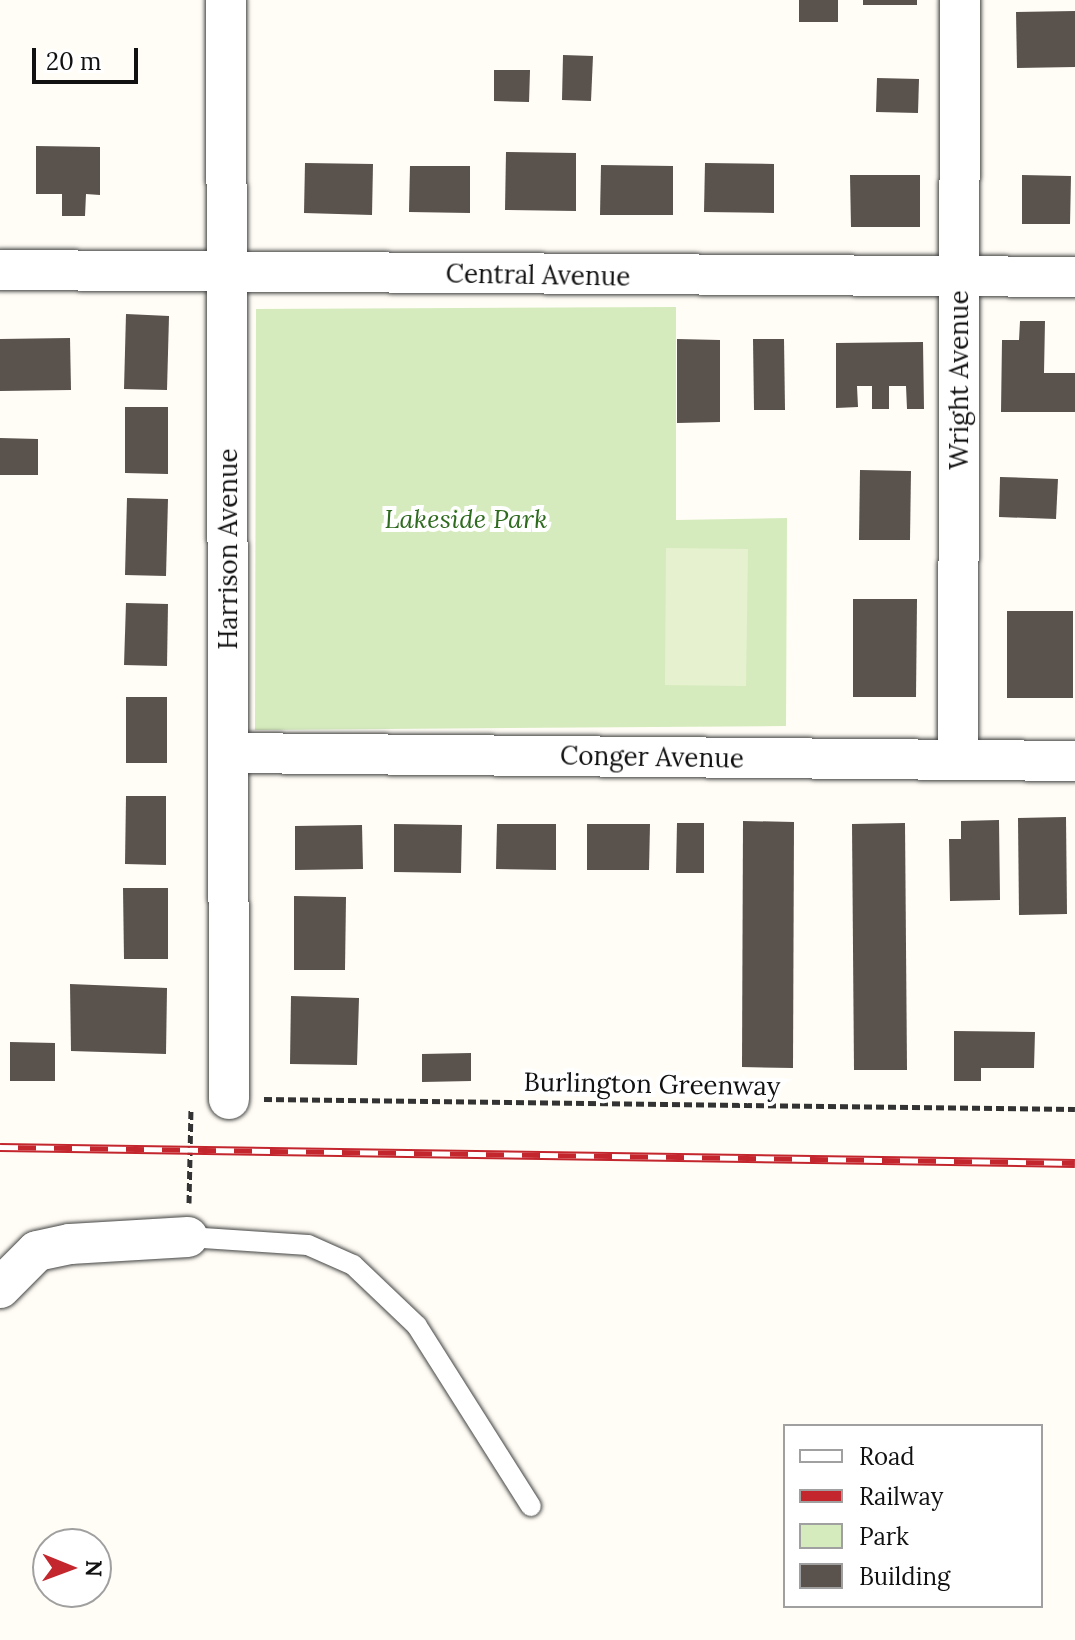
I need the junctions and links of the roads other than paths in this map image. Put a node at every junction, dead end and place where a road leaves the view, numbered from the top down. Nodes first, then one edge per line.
1 (226, 0) edge
2 (960, 0) edge
3 (0, 270) edge
4 (227, 272) junction
5 (1075, 277) edge
6 (960, 279) junction
7 (228, 753) junction
8 (958, 760) junction
9 (1075, 761) edge
10 (229, 1088) road end
11 (188, 1237) joint
12 (0, 1288) edge
13 (531, 1506) dead end

1 - 4 street, Harrison Avenue
2 - 6 street, Wright Avenue
3 - 4 street, Central Avenue
4 - 6 street, Central Avenue
4 - 7 street, Harrison Avenue
5 - 6 street, Central Avenue
6 - 8 street, Wright Avenue
7 - 8 street, Conger Avenue
7 - 10 street, Harrison Avenue
8 - 9 street, Conger Avenue
11 - 12 street
11 - 13 lane

